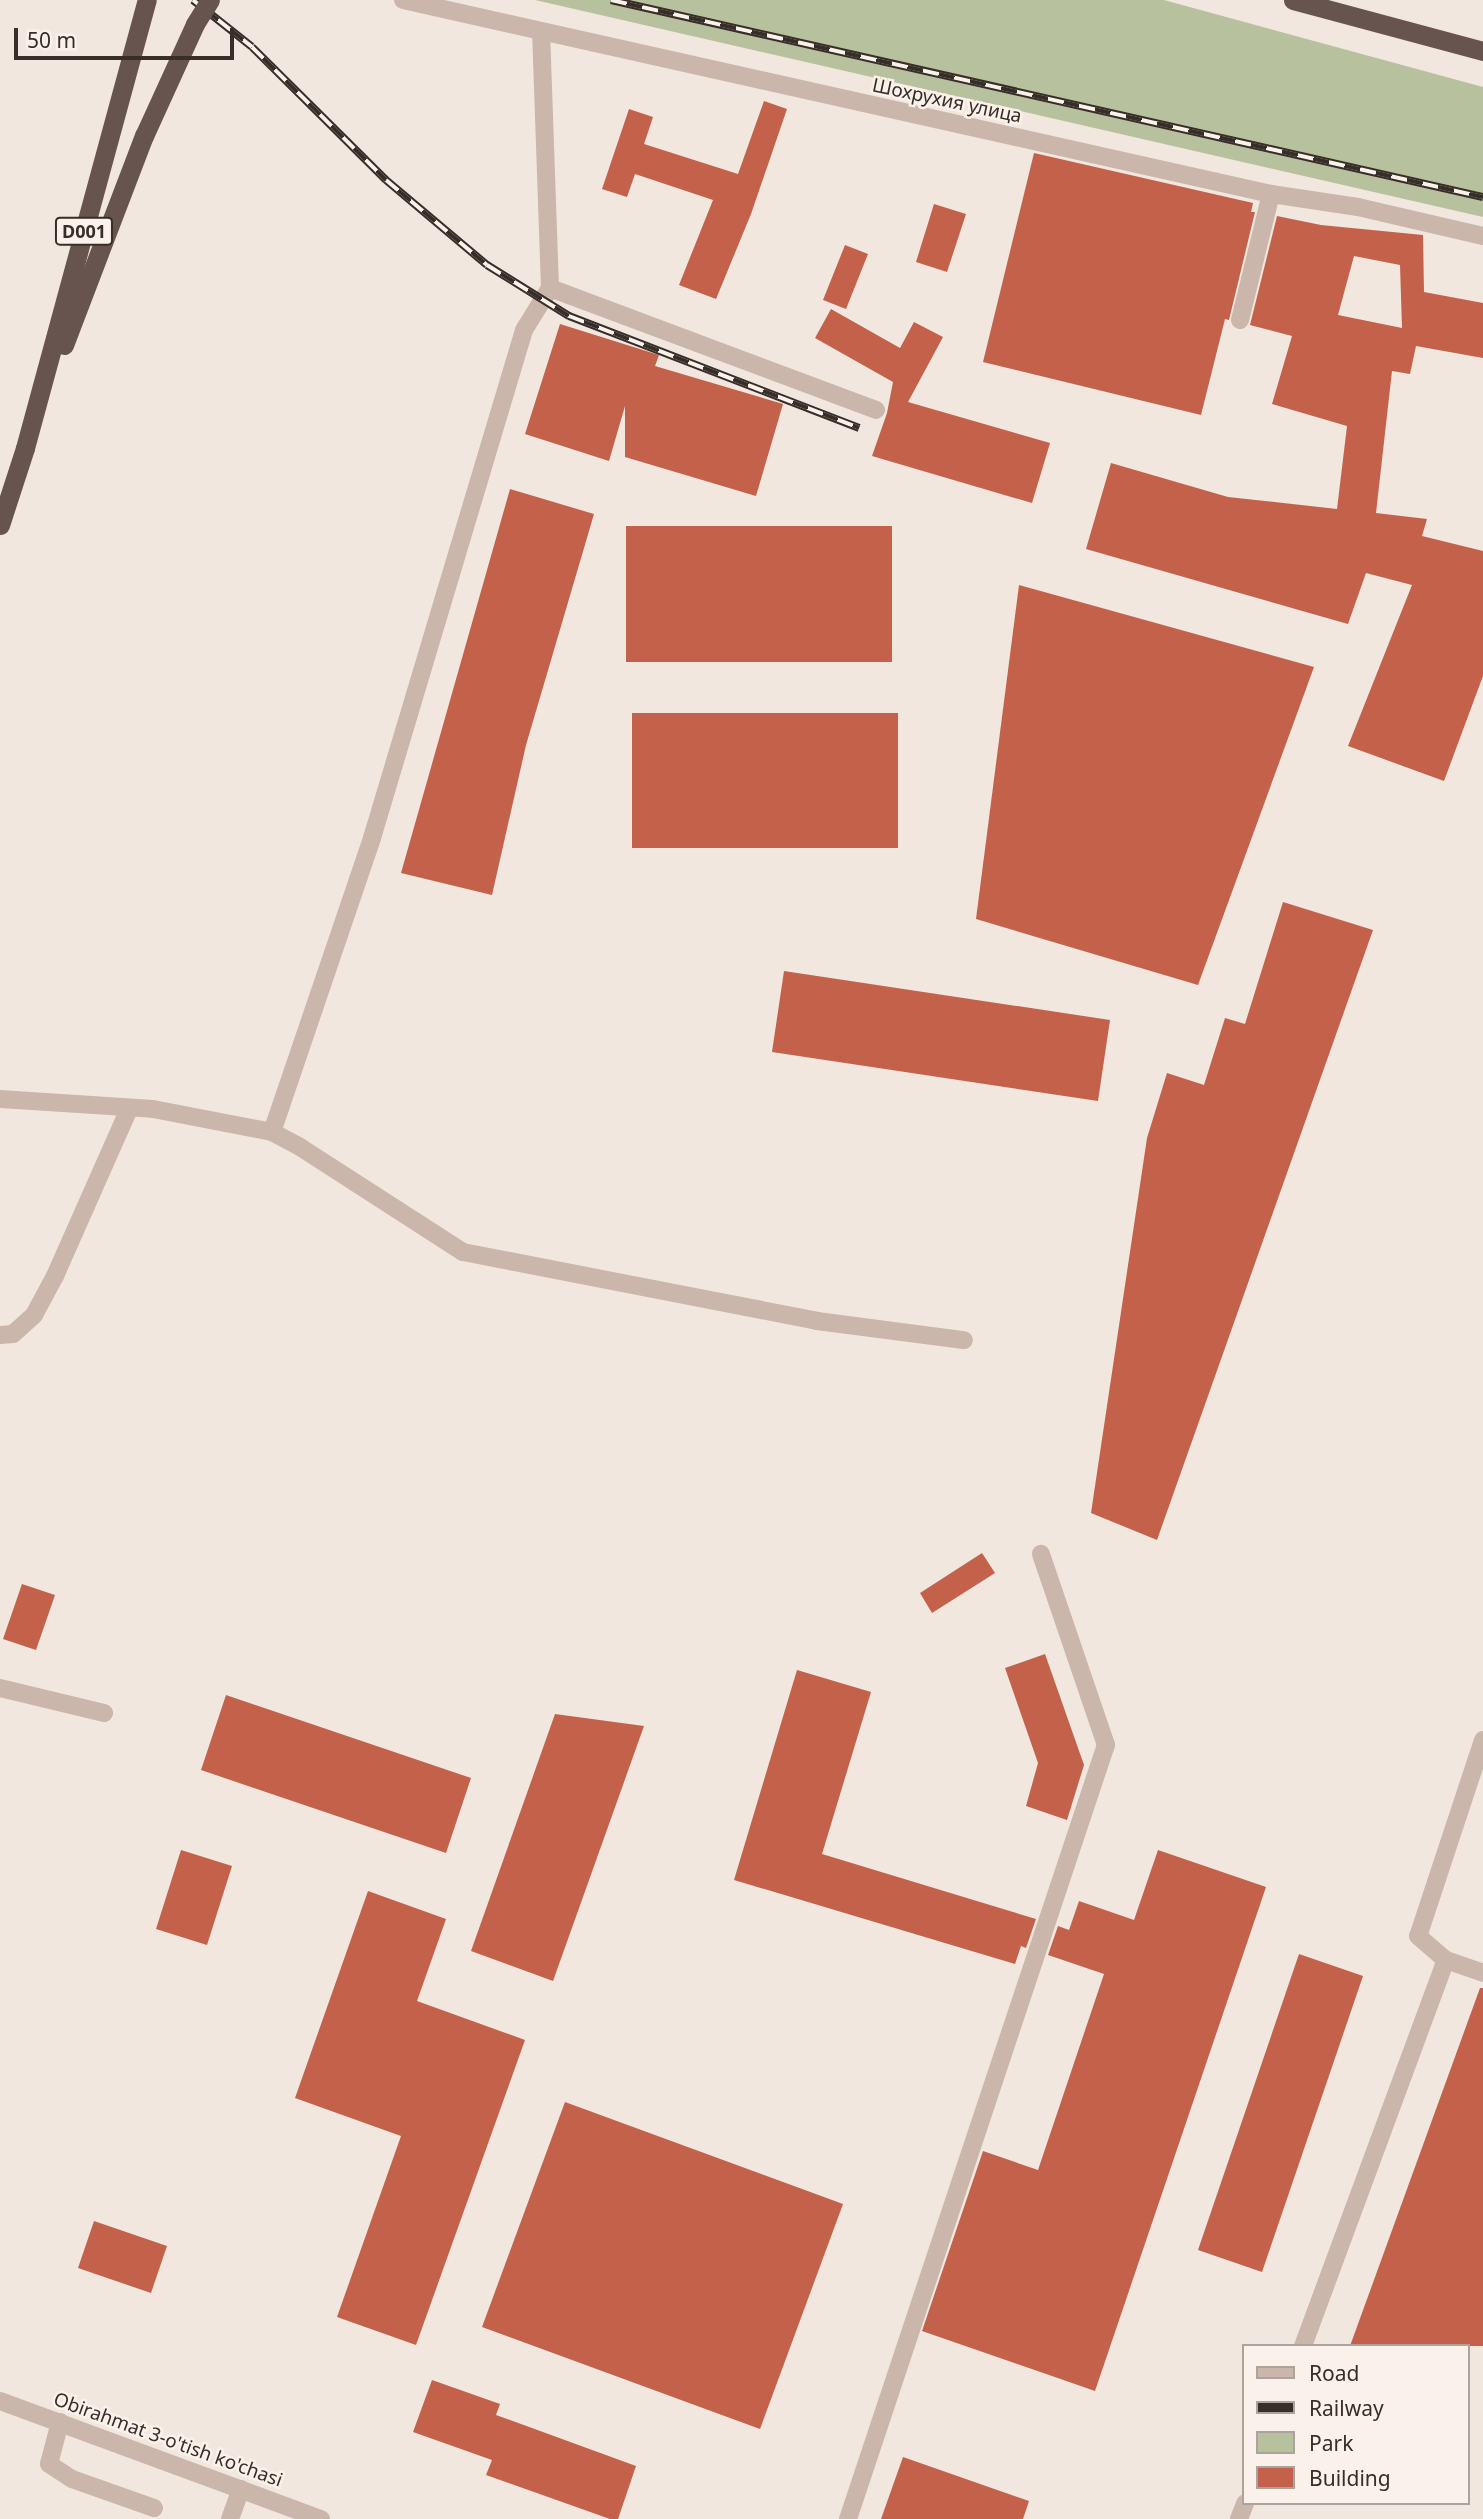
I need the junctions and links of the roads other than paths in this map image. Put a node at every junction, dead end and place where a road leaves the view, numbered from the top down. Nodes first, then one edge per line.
1 (210, 0) edge
2 (404, 0) edge
3 (1293, 0) edge
4 (145, 7) edge
5 (541, 32) junction
6 (1483, 51) edge
7 (1271, 194) junction
8 (1483, 236) edge
9 (550, 288) junction
10 (1240, 320) dead end
11 (876, 411) dead end
12 (25, 448) junction
13 (0, 525) edge
14 (0, 1099) edge
15 (129, 1109) junction
16 (272, 1132) junction
17 (0, 1335) edge
18 (964, 1340) dead end
19 (1041, 1554) dead end
20 (0, 1688) edge
21 (104, 1713) dead end
22 (1483, 1740) edge
23 (1446, 1960) junction
24 (1483, 1973) edge
25 (1304, 2344) edge
26 (0, 2401) edge
27 (60, 2422) junction
28 (241, 2489) junction
29 (153, 2508) dead end
30 (230, 2519) edge
31 (321, 2519) edge
32 (848, 2519) edge

1 - 12 highway, bridge
2 - 5 street, Шохрухия улица
3 - 6 highway
4 - 12 highway, D001
5 - 7 street, Шохрухия улица
5 - 9 street
7 - 8 street, Шохрухия улица
7 - 10 street
9 - 11 street
9 - 16 street
12 - 13 highway, D001
14 - 15 street
15 - 16 street
15 - 17 street
16 - 18 street
19 - 32 street
20 - 21 street
22 - 23 street
23 - 24 street
23 - 25 street
26 - 27 street, Obirahmat 3-o'tish ko'chasi
27 - 28 street, Obirahmat 3-o'tish ko'chasi
27 - 29 street
28 - 30 street
28 - 31 street, Obirahmat 3-o'tish ko'chasi

